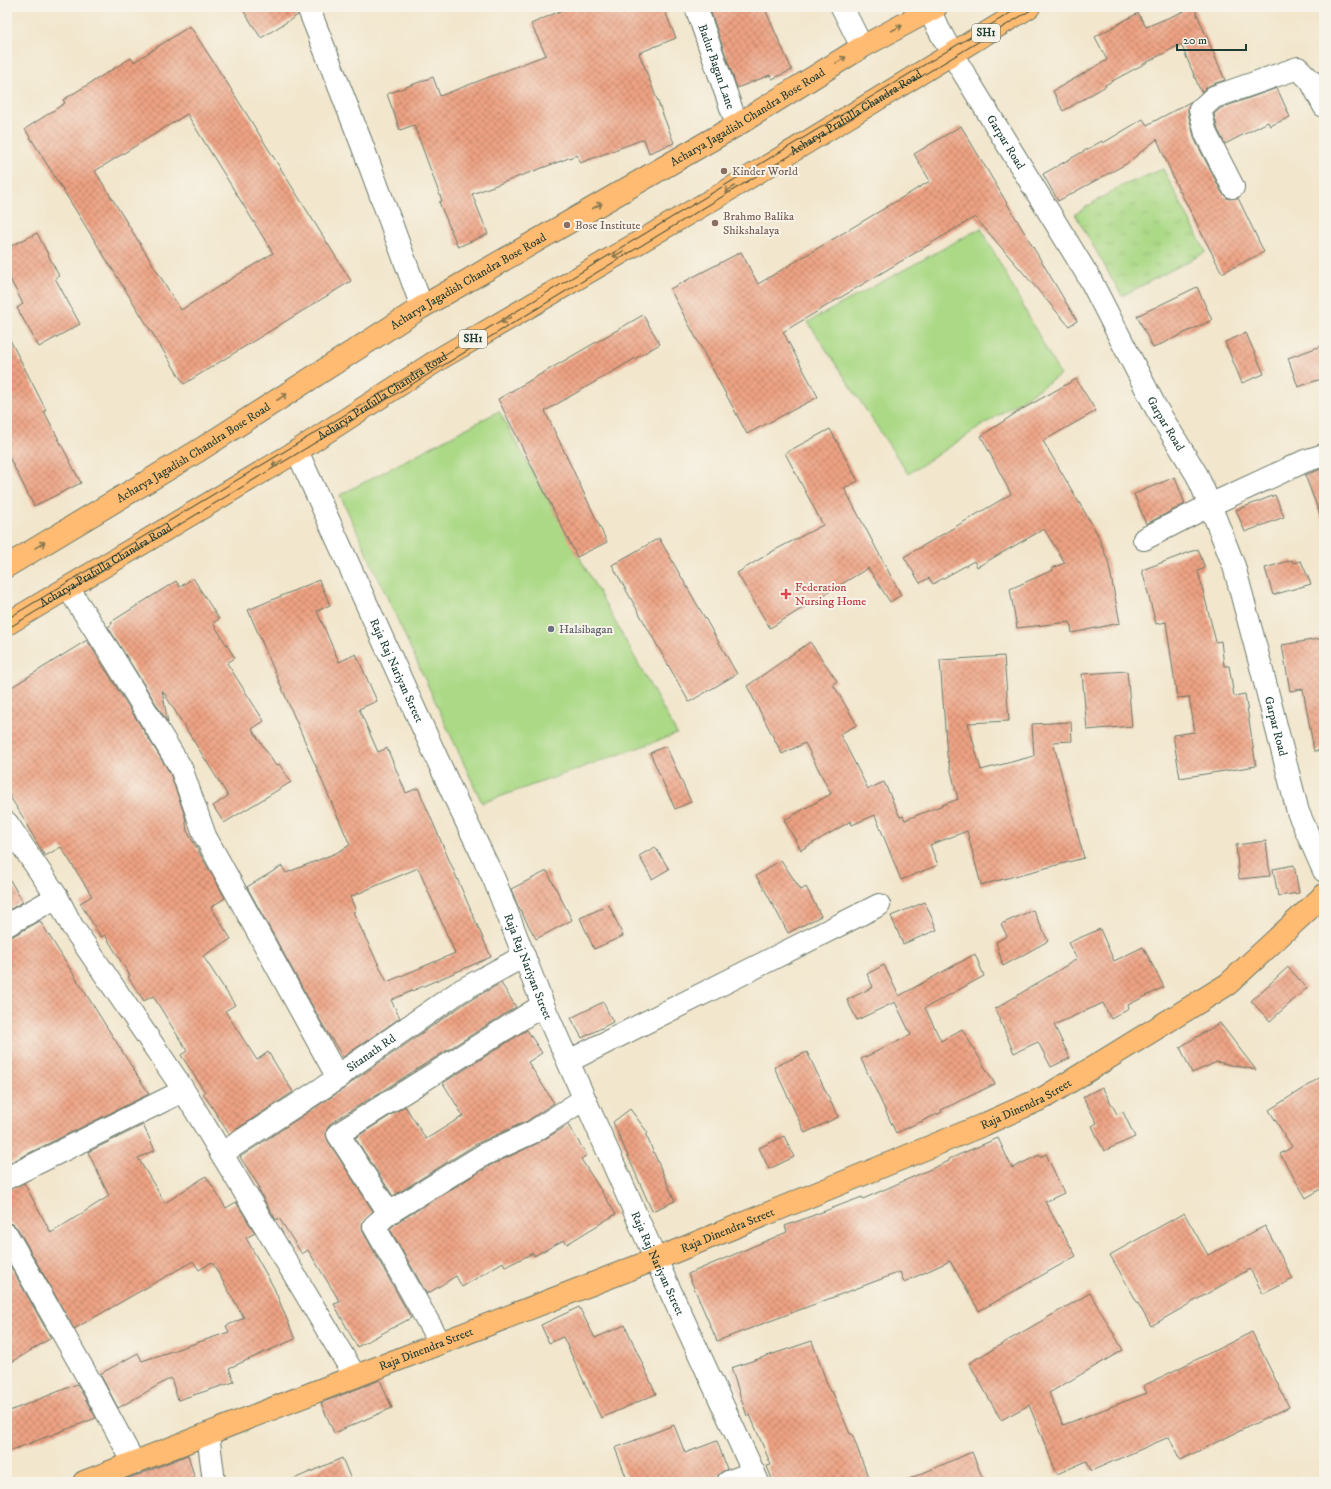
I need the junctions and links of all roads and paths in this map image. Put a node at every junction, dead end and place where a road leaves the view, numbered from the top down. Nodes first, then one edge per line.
1 (308, 7) edge
2 (696, 7) edge
3 (842, 7) edge
4 (1029, 7) edge
5 (932, 9) edge
6 (862, 47) junction
7 (947, 57) junction
8 (1324, 106) edge
9 (736, 125) junction
10 (1233, 187) dead end
11 (422, 307) junction
12 (297, 451) junction
13 (1324, 455) edge
14 (1210, 505) junction
15 (1144, 539) dead end
16 (7, 566) edge
17 (68, 588) junction
18 (7, 624) edge
19 (7, 823) edge
20 (1324, 871) edge
21 (1324, 895) edge
22 (57, 896) junction
23 (879, 905) dead end
24 (7, 925) edge
25 (524, 956) junction
26 (543, 1005) junction
27 (569, 1061) junction
28 (338, 1078) junction
29 (183, 1091) junction
30 (584, 1099) junction
31 (221, 1154) junction
32 (7, 1178) edge
33 (389, 1213) junction
34 (7, 1235) edge
35 (656, 1260) junction
36 (440, 1343) junction
37 (355, 1376) junction
38 (208, 1434) junction
39 (134, 1462) junction
40 (756, 1477) edge
41 (84, 1482) edge
42 (214, 1482) edge
43 (728, 1482) edge

1 - 11 street
2 - 9 street, Badur Bagan Lane
3 - 6 street
4 - 7 main road, SH1
6 -> 5 main road, Acharya Jagadish Chandra Bose Road
5 - 7 street, Garpar Road
9 -> 6 main road, Acharya Jagadish Chandra Bose Road
7 -> 12 main road, Acharya Prafulla Chandra Road / SH1
7 - 14 street, Garpar Road
8 - 10 street
11 -> 9 main road, Acharya Jagadish Chandra Bose Road
16 -> 11 main road, Acharya Jagadish Chandra Bose Road
12 -> 17 main road, Acharya Prafulla Chandra Road / SH1
12 - 25 street, Raja Raj Nariyan Street
13 - 14 street
14 - 15 street
14 - 20 street, Garpar Road
17 - 18 main road, Acharya Prafulla Chandra Road / SH1
17 - 28 street
19 - 22 street
21 - 35 main road, Raja Dinendra Street
22 - 24 street
22 - 29 street
23 - 27 street
25 - 26 street, Raja Raj Nariyan Street
25 - 28 street, Sitanath Rd
26 - 27 street, Raja Raj Nariyan Street
26 - 33 street
27 - 30 street, Raja Raj Nariyan Street
28 - 31 street, Sitanath Rd
29 - 31 street
29 - 32 street
30 - 33 street
30 - 35 street, Raja Raj Nariyan Street
31 - 37 street
33 - 36 street
34 - 39 street
35 - 36 main road, Raja Dinendra Street
35 - 40 street, Raja Raj Nariyan Street
36 - 37 main road, Raja Dinendra Street
37 - 38 main road, Raja Dinendra Street
38 - 39 main road, Raja Dinendra Street
38 - 42 street
39 - 41 main road, Raja Dinendra Street
40 - 43 street

